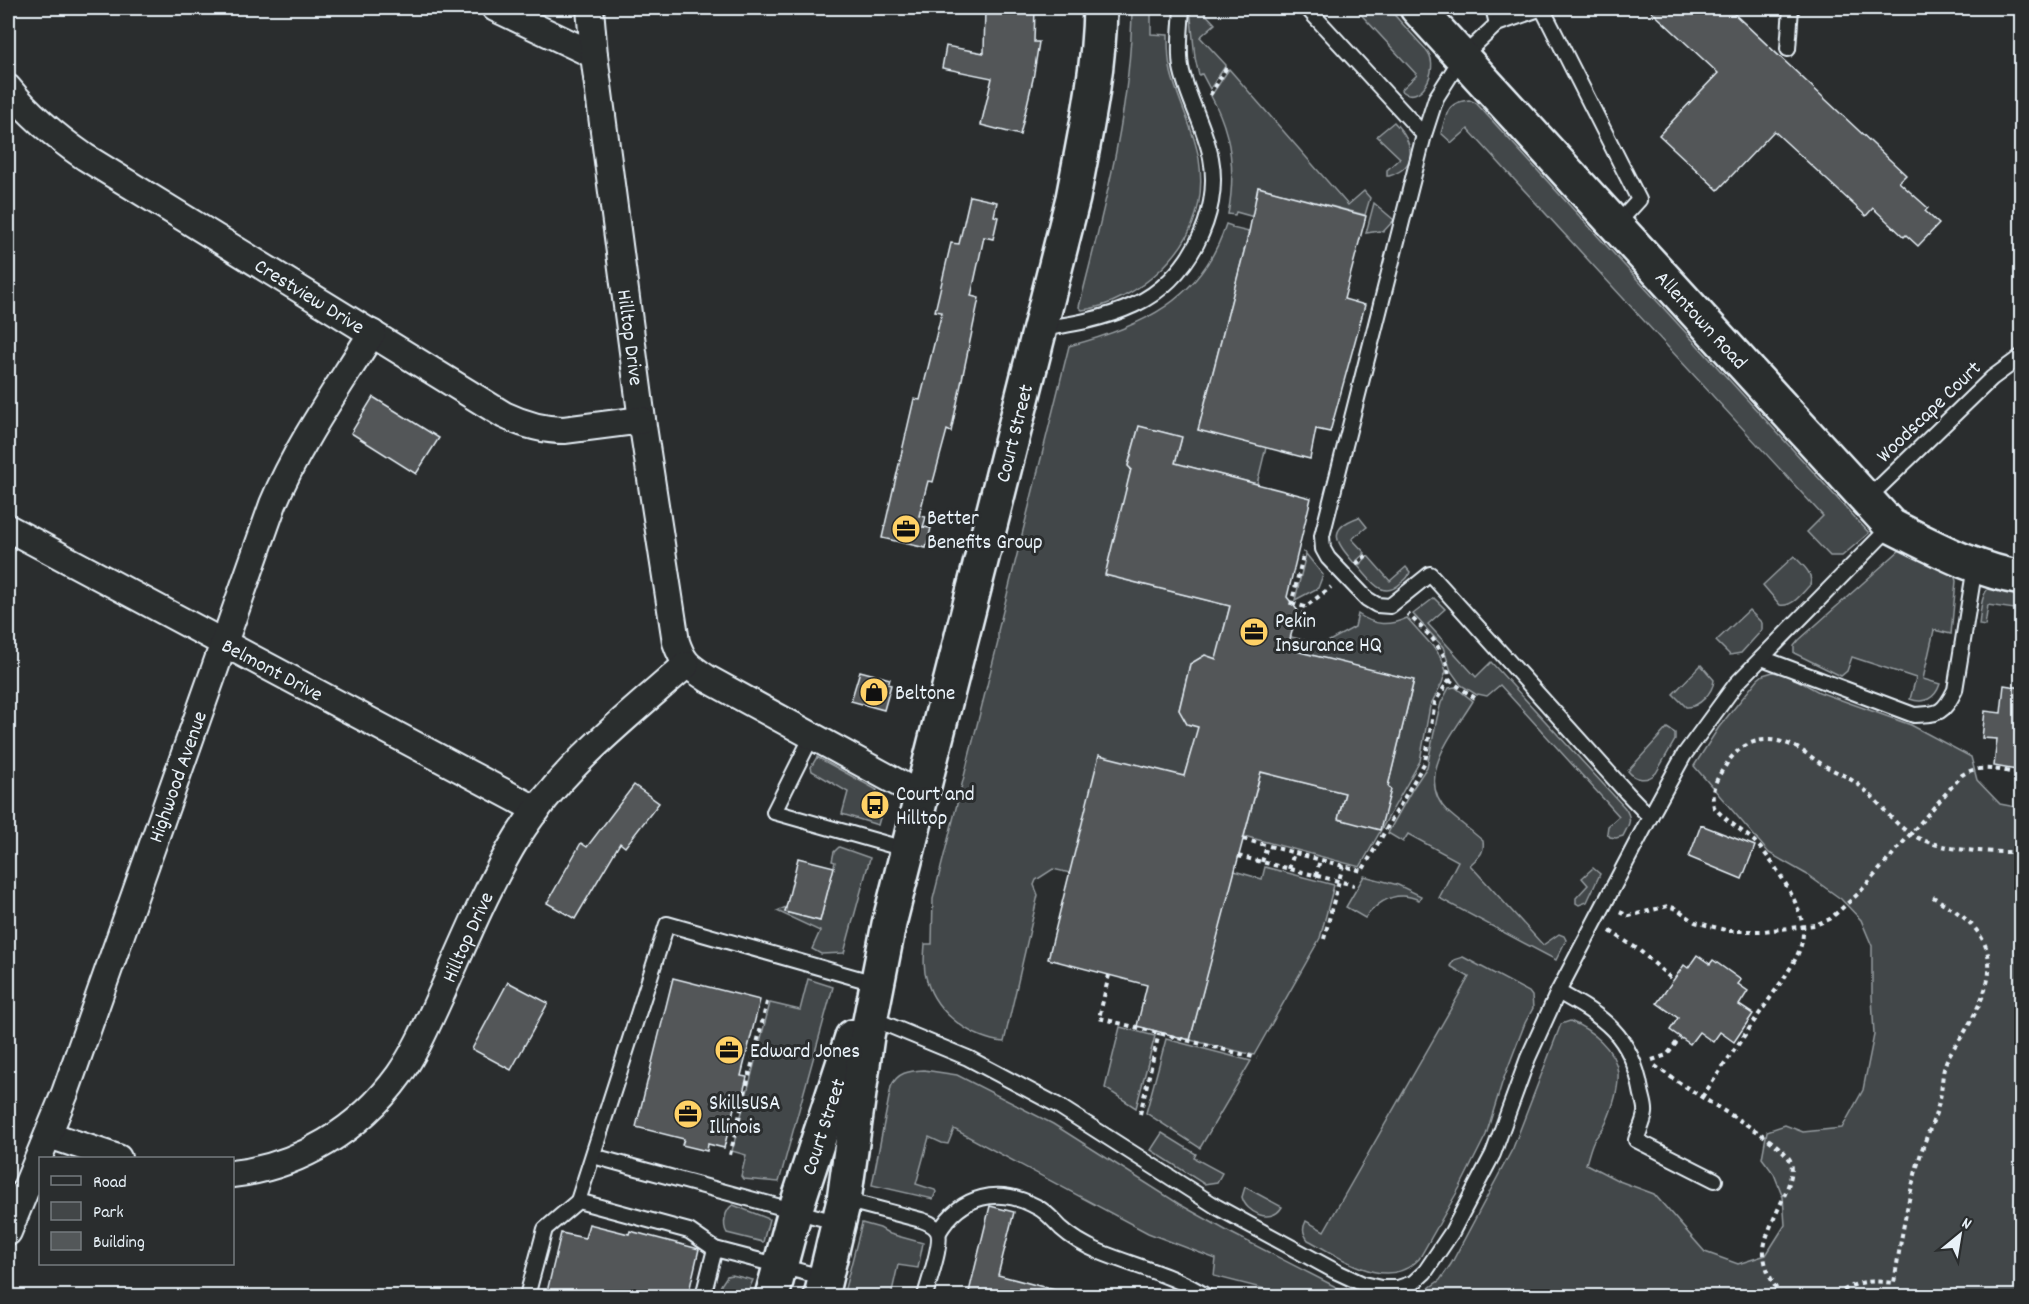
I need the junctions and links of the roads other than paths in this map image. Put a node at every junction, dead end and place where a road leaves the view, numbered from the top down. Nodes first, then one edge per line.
1 (495, 8) edge
2 (590, 8) edge
3 (1100, 8) edge
4 (1182, 8) edge
5 (1307, 8) edge
6 (1417, 8) edge
7 (1493, 8) edge
8 (1791, 8) edge
9 (1497, 24) junction
10 (1788, 49) dead end
11 (594, 55) junction
12 (1462, 57) junction
13 (8, 88) edge
14 (1424, 135) junction
15 (1616, 225) junction
16 (1039, 330) junction
17 (372, 333) junction
18 (2022, 356) edge
19 (642, 420) junction
20 (1867, 499) junction
21 (1891, 526) junction
22 (8, 528) edge
23 (1975, 566) junction
24 (2022, 578) edge
25 (224, 643) junction
26 (1762, 658) junction
27 (686, 664) junction
28 (812, 736) junction
29 (922, 796) junction
30 (537, 810) junction
31 (1650, 817) junction
32 (908, 850) junction
33 (874, 983) junction
34 (1558, 992) junction
35 (871, 1018) junction
36 (49, 1135) junction
37 (593, 1156) junction
38 (40, 1157) edge
39 (115, 1157) edge
40 (39, 1159) edge
41 (234, 1174) edge
42 (1715, 1180) dead end
43 (578, 1202) junction
44 (795, 1211) junction
45 (842, 1212) junction
46 (8, 1232) edge
47 (939, 1232) junction
48 (715, 1249) junction
49 (776, 1281) edge
50 (824, 1287) edge
51 (1384, 1292) edge
52 (527, 1296) edge
53 (703, 1296) edge
54 (925, 1296) edge
55 (1206, 1296) edge

1 - 11 street
2 - 11 street, Hilltop Drive
3 - 16 main road, Court Street
4 - 16 lane
5 - 14 lane
6 - 12 main road, Allentown Road
7 - 9 lane
8 - 10 lane
9 - 12 lane
9 - 15 lane
11 - 19 street, Hilltop Drive
12 - 14 lane
12 - 15 main road, Allentown Road
13 - 17 street, Crestview Drive
14 - 31 lane
15 - 20 main road, Allentown Road
16 - 29 main road, Court Street
17 - 19 street, Crestview Drive
17 - 25 street, Highwood Avenue
18 - 20 lane, Woodscape Court
19 - 27 street, Hilltop Drive
20 - 21 main road, Allentown Road
21 - 23 main road, Allentown Road
21 - 26 lane
22 - 25 street, Belmont Drive
23 - 24 main road, Allentown Road
23 - 26 lane
25 - 30 street, Belmont Drive
25 - 36 street, Highwood Avenue
26 - 31 lane
27 - 28 street
27 - 30 street, Hilltop Drive
28 - 29 street
28 - 32 lane
29 - 32 main road, Court Street
30 - 41 street, Hilltop Drive
31 - 34 lane
32 - 33 main road, Court Street
33 - 35 main road, Court Street
33 - 37 lane
33 - 44 main road, Court Street
34 - 42 lane
34 - 51 lane
35 - 45 main road, Court Street
35 - 51 lane
36 - 38 street, Highwood Avenue
36 - 39 street
37 - 43 lane
37 - 44 lane
40 - 46 street, Highwood Avenue
43 - 48 lane
43 - 52 lane
44 - 45 lane
44 - 49 main road, Court Street
45 - 47 lane
45 - 50 main road, Court Street
47 - 54 lane
47 - 55 lane
48 - 49 lane
48 - 53 lane
49 - 50 lane

